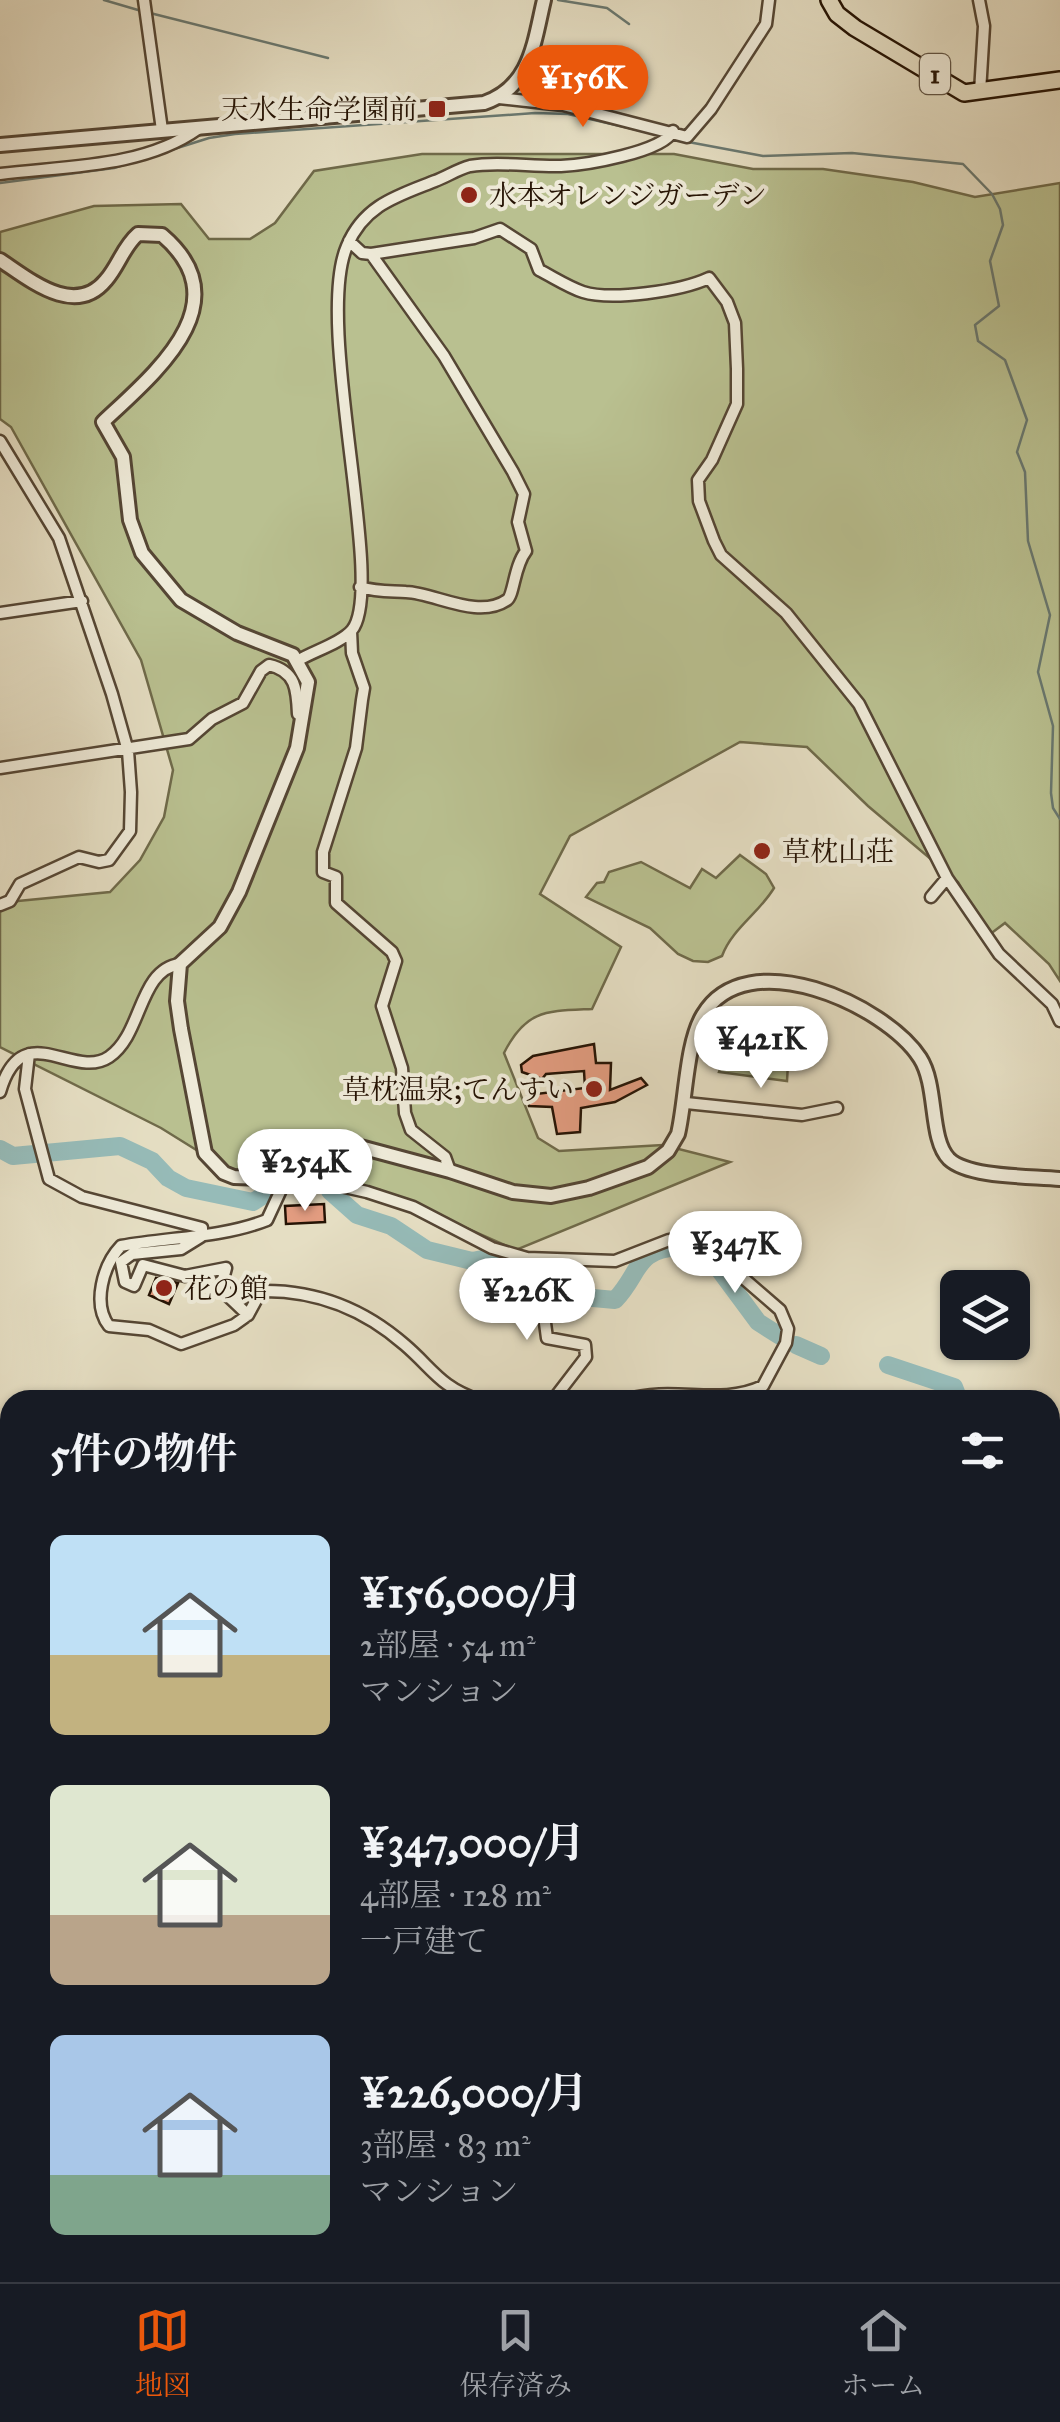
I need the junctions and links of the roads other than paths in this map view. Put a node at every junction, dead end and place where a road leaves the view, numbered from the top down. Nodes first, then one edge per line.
1 (144, 0) edge
2 (544, 0) edge
3 (770, 0) edge
4 (830, 0) edge
5 (979, 0) edge
6 (1060, 80) edge
7 (980, 92) junction
8 (499, 98) junction
9 (198, 129) junction
10 (162, 130) junction
11 (671, 136) junction
12 (0, 145) edge
13 (0, 174) edge
14 (349, 240) junction
15 (371, 254) junction
16 (0, 260) edge
17 (0, 441) edge
18 (360, 586) junction
19 (82, 602) junction
20 (0, 613) edge
21 (351, 631) junction
22 (299, 660) junction
23 (304, 727) junction
24 (128, 751) junction
25 (0, 768) edge
26 (947, 878) junction
27 (931, 897) dead end
28 (0, 905) edge
29 (180, 964) junction
30 (1060, 1021) edge
31 (28, 1054) junction
32 (0, 1092) edge
33 (686, 1103) junction
34 (837, 1108) dead end
35 (450, 1170) junction
36 (286, 1179) junction
37 (1060, 1180) edge
38 (202, 1236) junction
39 (528, 1263) junction
40 (248, 1315) junction
41 (457, 1390) edge
42 (560, 1390) edge
43 (750, 1390) edge

1 - 10 street
2 - 8 street
3 - 11 street
4 - 7 main road, 1
5 - 7 street
6 - 7 main road, 1
8 - 9 street
8 - 11 street
9 - 10 street
9 - 13 street
10 - 12 street
11 - 14 street
14 - 15 street
14 - 18 street
15 - 18 street
15 - 26 street
16 - 22 street
17 - 19 street
18 - 21 street
19 - 20 street
19 - 24 street
21 - 22 street
21 - 35 street
22 - 23 street
23 - 24 street
23 - 29 street
24 - 25 street
24 - 28 street
26 - 27 street
26 - 30 street
29 - 31 street
29 - 36 street
31 - 32 street
31 - 38 street
33 - 34 street
33 - 35 street
33 - 37 street
35 - 36 street
36 - 38 street
36 - 39 street
38 - 40 street
38 - 40 street
39 - 42 street
39 - 43 street
40 - 41 street

